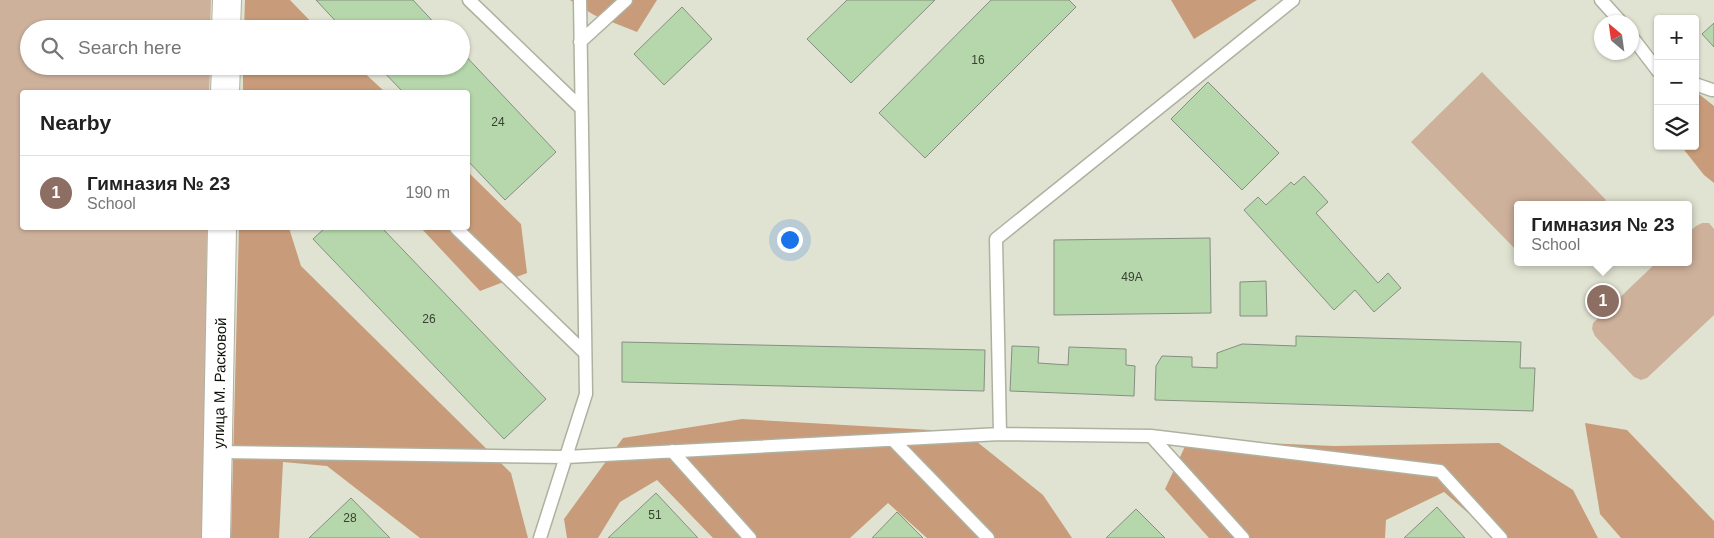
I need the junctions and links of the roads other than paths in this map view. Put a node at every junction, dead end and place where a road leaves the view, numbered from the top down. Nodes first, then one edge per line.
1 (227, 0) edge
2 (470, 0) edge
3 (580, 0) edge
4 (626, 0) edge
5 (1293, 0) edge
6 (1601, 0) edge
7 (1614, 15) edge
8 (226, 20) edge
9 (580, 42) junction
10 (1639, 46) edge
11 (1654, 66) edge
12 (226, 75) edge
13 (1699, 85) edge
14 (225, 90) edge
15 (1712, 90) dead end
16 (581, 108) junction
17 (222, 230) edge
18 (458, 230) edge
19 (585, 353) junction
20 (1000, 434) junction
21 (1151, 436) junction
22 (893, 440) junction
23 (672, 451) junction
24 (218, 452) junction
25 (566, 457) junction
26 (216, 538) edge
27 (540, 538) edge
28 (750, 538) edge
29 (988, 538) edge
30 (1243, 538) edge
31 (1501, 538) edge

1 - 8 street
2 - 16 lane
3 - 9 lane
4 - 9 lane
5 - 20 lane
6 - 7 lane
9 - 16 lane
10 - 11 lane
12 - 14 street
13 - 15 lane
16 - 19 lane
17 - 24 street, улица М. Расковой
18 - 19 lane
19 - 25 lane
20 - 21 lane
20 - 22 lane
21 - 30 lane
21 - 31 lane
22 - 23 lane
22 - 29 lane
23 - 25 lane
23 - 28 lane
24 - 25 lane
24 - 26 street, улица М. Расковой
25 - 27 lane

